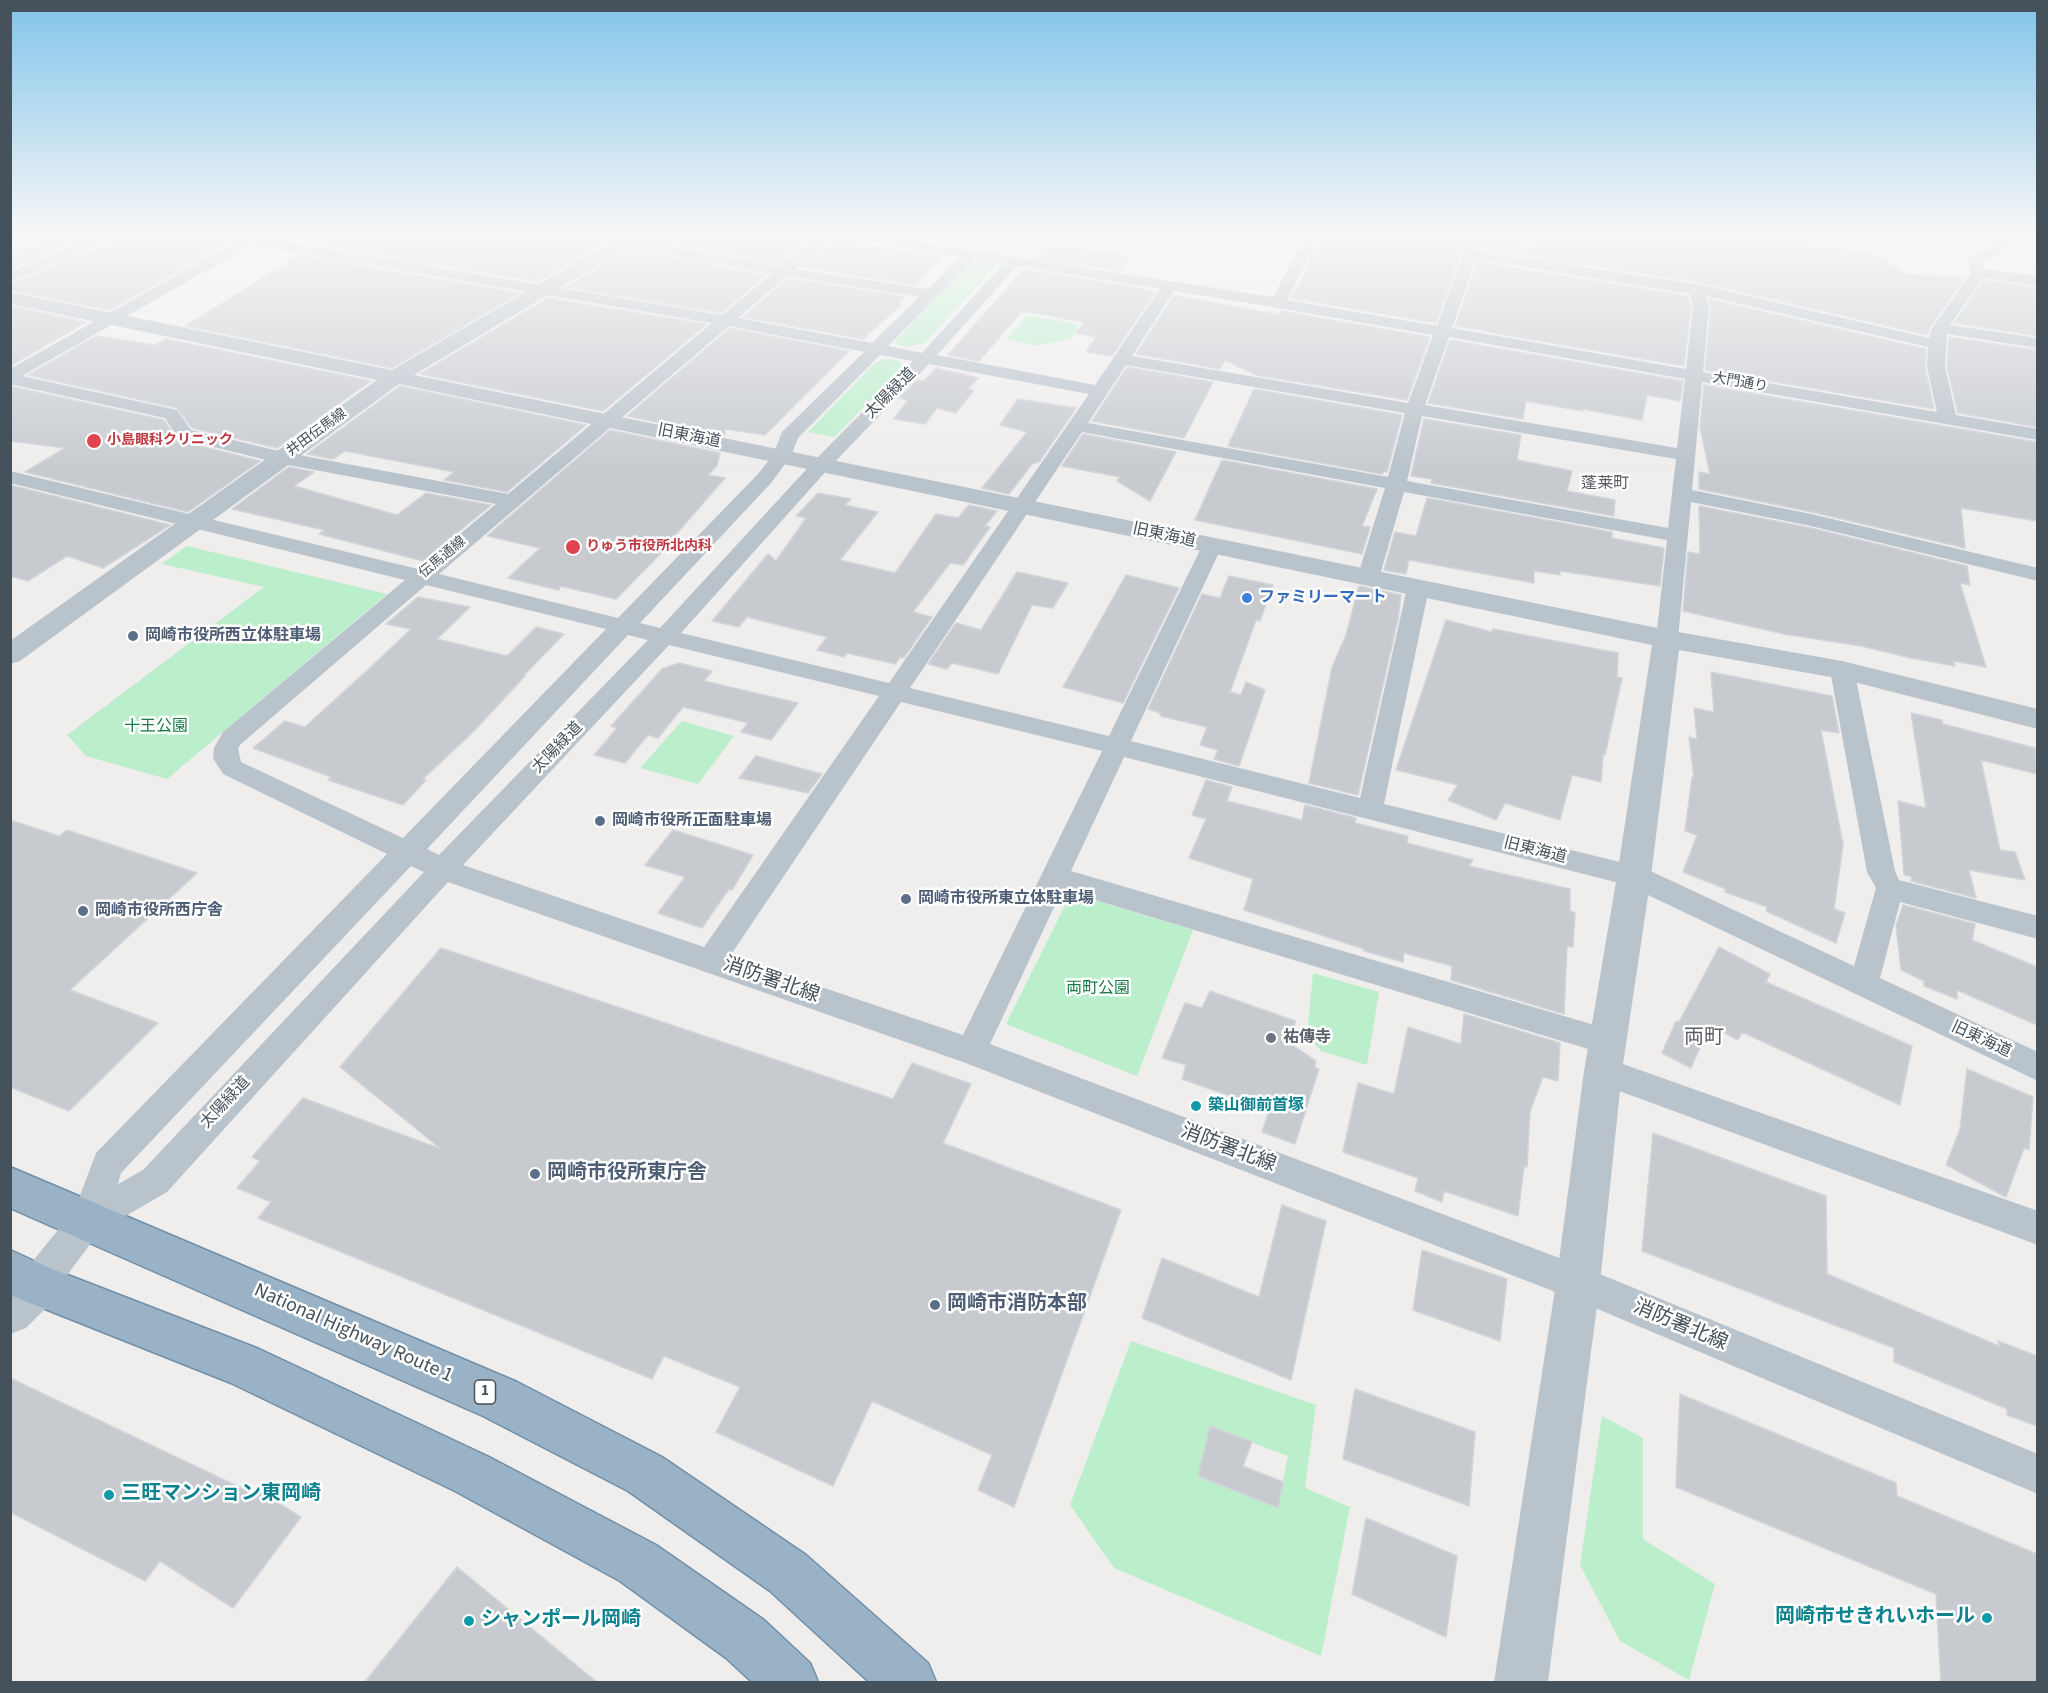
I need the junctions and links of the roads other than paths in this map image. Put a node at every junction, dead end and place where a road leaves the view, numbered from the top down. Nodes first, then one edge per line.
1 (86, 313) edge
2 (123, 313) edge
3 (503, 313) edge
4 (679, 313) edge
5 (735, 313) edge
6 (913, 313) edge
7 (967, 313) edge
8 (1152, 313) edge
9 (1332, 313) edge
10 (1449, 313) edge
11 (1700, 313) edge
12 (1820, 313) edge
13 (1953, 313) edge
14 (114, 318) junction
15 (726, 321) junction
16 (1442, 331) junction
17 (1938, 336) junction
18 (2037, 343) edge
19 (878, 349) junction
20 (926, 358) junction
21 (1122, 359) junction
22 (1693, 375) junction
23 (10, 378) edge
24 (394, 378) junction
25 (1100, 391) junction
26 (1415, 409) junction
27 (1948, 419) junction
28 (606, 420) junction
29 (1077, 426) junction
30 (2037, 435) edge
31 (1684, 455) junction
32 (782, 456) junction
33 (283, 458) junction
34 (822, 464) junction
35 (10, 477) edge
36 (1396, 485) junction
37 (1681, 494) junction
38 (510, 501) junction
39 (1022, 506) junction
40 (194, 521) junction
41 (1677, 536) junction
42 (1212, 546) junction
43 (2037, 575) edge
44 (421, 577) junction
45 (1368, 578) junction
46 (1418, 588) junction
47 (621, 627) junction
48 (663, 638) junction
49 (1667, 639) junction
50 (10, 655) edge
51 (1842, 670) junction
52 (894, 693) junction
53 (2037, 719) edge
54 (1116, 746) junction
55 (1370, 810) junction
56 (408, 850) junction
57 (443, 869) junction
58 (1634, 876) junction
59 (1054, 877) junction
60 (1890, 888) junction
61 (2037, 928) edge
62 (711, 960) junction
63 (1863, 984) junction
64 (971, 1051) junction
65 (1606, 1056) junction
66 (2037, 1067) edge
67 (10, 1187) edge
68 (88, 1219) junction
69 (2037, 1228) edge
70 (1578, 1283) junction
71 (20, 1290) edge
72 (2037, 1474) edge
73 (791, 1683) edge
74 (909, 1683) edge
75 (1521, 1683) edge

1 - 14 street, 旧東海道
2 - 14 street
3 - 24 street, 井田伝馬線
4 - 15 street
5 - 15 street, 伝馬通線
6 - 19 street, 太陽緑道
7 - 20 street, 太陽緑道
8 - 21 street
9 - 16 street, 大門通り
10 - 16 street
11 - 22 street
12 - 17 street
13 - 17 street
14 - 23 street
14 - 24 street, 旧東海道
15 - 19 street
15 - 28 street, 伝馬通線
16 - 22 street, 大門通り
16 - 26 street
17 - 18 street
17 - 27 street
19 - 20 street
19 - 32 street, 太陽緑道
20 - 25 street
20 - 34 street, 太陽緑道
21 - 25 street
21 - 26 street
22 - 27 street, 大門通り
22 - 31 street
23 - 33 street
24 - 28 street, 旧東海道
24 - 33 street, 井田伝馬線
25 - 29 street
26 - 31 street
26 - 36 street
27 - 30 street, 大門通り
28 - 32 street, 旧東海道
28 - 38 street, 伝馬通線
29 - 36 street
29 - 39 street
31 - 37 street
32 - 34 street, 旧東海道
32 - 47 street, 太陽緑道
33 - 38 street
33 - 40 street, 井田伝馬線
34 - 39 street, 旧東海道
34 - 48 street, 太陽緑道
35 - 40 street
36 - 41 street
36 - 45 street
37 - 41 street
37 - 43 street
38 - 44 street, 伝馬通線
39 - 42 street, 旧東海道
39 - 52 street
40 - 44 street
40 - 50 street, 井田伝馬線
41 - 49 street
42 - 45 street
42 - 54 street, 旧東海道
44 - 47 street
44 - 56 street, 伝馬通線
45 - 46 street
46 - 49 street
46 - 55 street
47 - 48 street
47 - 56 street, 太陽緑道
48 - 52 street
48 - 57 street, 太陽緑道
49 - 51 street
49 - 58 street
51 - 53 street
51 - 60 street
52 - 54 street
52 - 62 street
54 - 55 street, 旧東海道
54 - 59 street
55 - 58 street, 旧東海道
56 - 57 street, 消防署北線
56 - 68 street, 太陽緑道
57 - 62 street, 消防署北線
57 - 68 street, 太陽緑道
58 - 63 street, 旧東海道
58 - 65 street
59 - 64 street
59 - 65 street
60 - 61 street
60 - 63 street
62 - 64 street, 消防署北線
63 - 66 street, 旧東海道
64 - 70 street, 消防署北線
65 - 69 street
65 - 70 street
67 - 68 highway, National Highway Route 1 / 1
68 - 71 street, 太陽緑道
68 - 74 highway, National Highway Route 1 / 1
70 - 72 street, 消防署北線
70 - 75 street
71 - 73 highway

